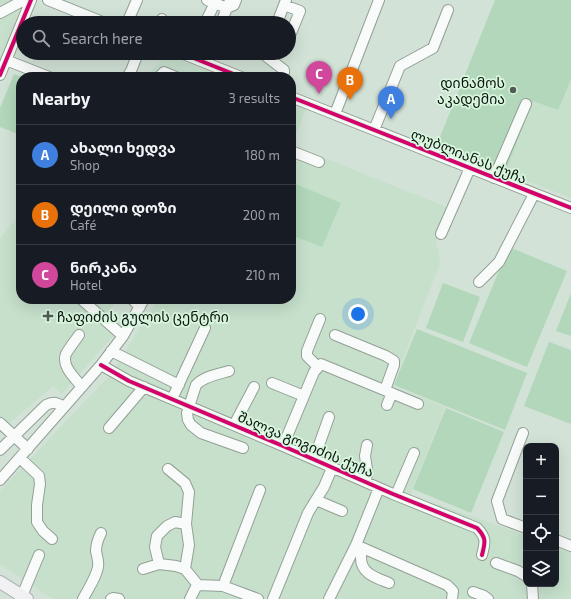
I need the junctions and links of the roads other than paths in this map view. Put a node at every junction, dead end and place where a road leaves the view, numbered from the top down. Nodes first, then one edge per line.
1 (24, 0) edge
2 (31, 0) edge
3 (48, 0) edge
4 (135, 0) edge
5 (379, 0) edge
6 (211, 2) edge
7 (230, 2) edge
8 (285, 2) edge
9 (448, 10) dead end
10 (0, 13) edge
11 (24, 16) edge
12 (88, 16) edge
13 (129, 16) edge
14 (207, 16) edge
15 (224, 16) edge
16 (280, 16) edge
17 (296, 21) edge
18 (16, 36) edge
19 (6, 60) junction
20 (135, 60) edge
21 (210, 60) edge
22 (271, 60) edge
23 (36, 72) edge
24 (130, 72) edge
25 (232, 72) edge
26 (284, 72) edge
27 (0, 75) edge
28 (296, 99) edge
29 (526, 104) dead end
30 (335, 114) junction
31 (374, 130) junction
32 (296, 154) edge
33 (318, 162) dead end
34 (470, 168) junction
35 (494, 178) junction
36 (534, 194) junction
37 (571, 208) edge
38 (442, 234) dead end
39 (479, 282) dead end
40 (88, 304) edge
41 (141, 304) edge
42 (320, 319) dead end
43 (205, 328) dead end
44 (79, 335) dead end
45 (335, 335) dead end
46 (123, 336) junction
47 (111, 351) junction
48 (101, 365) junction
49 (318, 367) junction
50 (229, 371) dead end
51 (272, 383) dead end
52 (179, 385) junction
53 (82, 387) junction
54 (144, 387) junction
55 (254, 387) dead end
56 (389, 392) junction
57 (304, 396) junction
58 (172, 399) junction
59 (418, 404) dead end
60 (387, 405) dead end
61 (189, 406) junction
62 (64, 407) junction
63 (329, 417) dead end
64 (0, 423) edge
65 (234, 425) junction
66 (109, 428) dead end
67 (523, 433) dead end
68 (14, 436) junction
69 (367, 445) dead end
70 (283, 446) junction
71 (243, 448) dead end
72 (28, 449) junction
73 (0, 450) edge
74 (414, 453) dead end
75 (20, 458) junction
76 (314, 459) junction
77 (332, 468) junction
78 (168, 469) dead end
79 (0, 480) edge
80 (366, 482) junction
81 (379, 488) junction
82 (260, 490) dead end
83 (396, 495) junction
84 (316, 500) junction
85 (342, 511) dead end
86 (186, 524) junction
87 (523, 527) edge
88 (101, 533) dead end
89 (52, 540) dead end
90 (559, 541) edge
91 (571, 546) edge
92 (359, 547) junction
93 (39, 555) dead end
94 (482, 555) dead end
95 (496, 563) dead end
96 (159, 564) junction
97 (143, 569) dead end
98 (185, 569) junction
99 (523, 574) edge
100 (0, 582) edge
101 (389, 583) dead end
102 (198, 585) junction
103 (223, 586) junction
104 (532, 587) edge
105 (473, 592) dead end
106 (23, 598) edge
107 (83, 599) edge
108 (111, 599) edge
109 (119, 599) edge
110 (190, 599) edge
111 (258, 599) edge
112 (273, 599) edge
113 (329, 599) edge
114 (452, 599) edge
115 (488, 599) edge
116 (533, 599) edge

1 - 10 street
2 - 11 street
3 - 12 street
4 - 13 street
5 - 30 street
6 - 7 street
6 - 14 street
7 - 15 street
8 - 16 street
8 - 17 street
9 - 31 street
18 - 19 street
19 - 23 street
19 - 27 street
20 - 24 street
21 - 25 street
22 - 26 street
28 - 30 street, ლუბლიანას ქუჩა
29 - 35 street
30 - 31 street, ლუბლიანას ქუჩა
31 - 34 street, ლუბლიანას ქუჩა
32 - 33 street
34 - 35 street, ლუბლიანას ქუჩა
34 - 38 street
35 - 36 street, ლუბლიანას ქუჩა
36 - 37 street, ლუბლიანას ქუჩა
36 - 39 street
40 - 46 street
41 - 46 street
42 - 49 street
43 - 52 street
44 - 53 street
45 - 56 street
46 - 47 street
47 - 48 street
47 - 52 street
48 - 53 street
48 - 54 street, შალვა გოგიძის ქუჩა
49 - 56 street
49 - 57 street
50 - 61 street
51 - 57 street
52 - 58 street
53 - 62 street
54 - 58 street, შალვა გოგიძის ქუჩა
54 - 66 street
55 - 65 street
56 - 59 street
56 - 60 street
57 - 70 street
58 - 61 street, შალვა გოგიძის ქუჩა
61 - 65 street, შალვა გოგიძის ქუჩა
61 - 71 street
62 - 68 street
62 - 72 street
63 - 76 street
64 - 68 street
65 - 70 street, შალვა გოგიძის ქუჩა
67 - 87 street
68 - 72 street
68 - 73 street
69 - 80 street
70 - 76 street, შალვა გოგიძის ქუჩა
72 - 75 street
74 - 83 street
75 - 79 street
75 - 89 street
76 - 77 street, შალვა გოგიძის ქუჩა
77 - 80 street, შალვა გოგიძის ქუჩა
77 - 84 street
78 - 86 street
80 - 81 street, შალვა გოგიძის ქუჩა
81 - 83 street, შალვა გოგიძის ქუჩა
81 - 92 street
82 - 103 street
83 - 94 street, შალვა გოგიძის ქუჩა
84 - 85 street
84 - 112 street
86 - 96 street
86 - 98 street
88 - 107 street
90 - 91 street
92 - 101 street
92 - 113 street
92 - 114 street
93 - 106 street
95 - 99 street
96 - 97 street
96 - 98 street
98 - 102 street
100 - 106 main road
102 - 103 street
102 - 110 street
103 - 111 street
104 - 116 street
105 - 115 street
108 - 109 street

